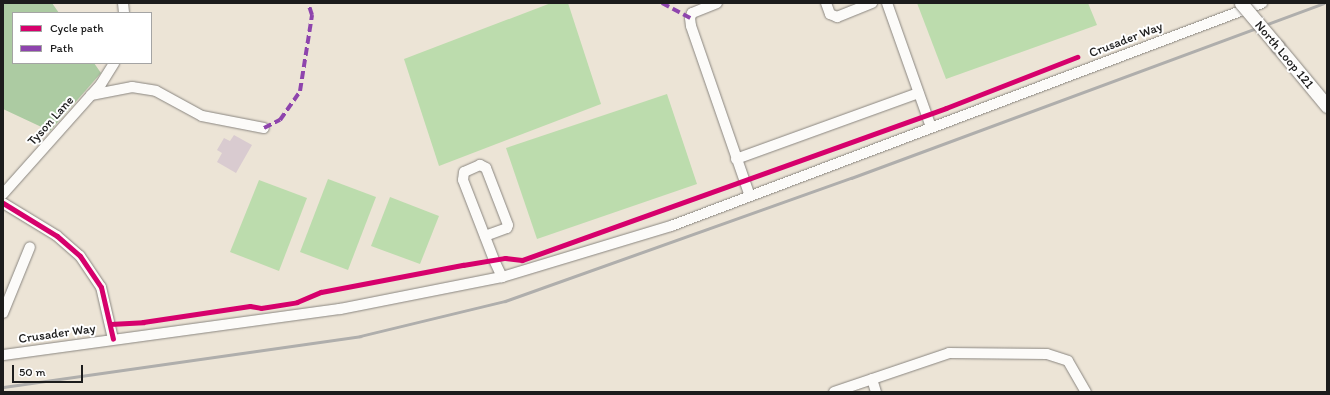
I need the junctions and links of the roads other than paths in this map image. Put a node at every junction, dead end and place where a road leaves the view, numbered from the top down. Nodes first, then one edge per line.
1 (717, 3) edge
2 (826, 3) edge
3 (872, 3) edge
4 (887, 3) edge
5 (1241, 3) edge
6 (1262, 3) edge
7 (113, 64) edge
8 (918, 93) junction
9 (91, 95) junction
10 (1327, 106) edge
11 (931, 127) junction
12 (264, 128) dead end
13 (736, 158) junction
14 (3, 194) edge
15 (750, 196) junction
16 (3, 203) edge
17 (485, 236) junction
18 (30, 247) dead end
19 (502, 277) junction
20 (3, 313) edge
21 (114, 339) junction
22 (3, 354) edge
23 (872, 379) junction
24 (849, 390) edge
25 (834, 392) edge
26 (876, 392) edge
27 (1086, 392) edge

1 - 13 street
2 - 3 street
4 - 8 street
5 - 10 main road, North Loop 121, bridge
6 - 11 street, Crusader Way
7 - 9 street, Tyson Lane
8 - 11 street
8 - 13 street
9 - 12 street
9 - 14 street, Tyson Lane
11 - 15 street, Crusader Way
13 - 15 street
15 - 19 street, Crusader Way
16 - 21 street
17 - 17 street
17 - 19 street
18 - 20 street
19 - 21 street, Crusader Way
21 - 22 street, Crusader Way
23 - 24 street
23 - 26 street
23 - 27 street
24 - 25 street

